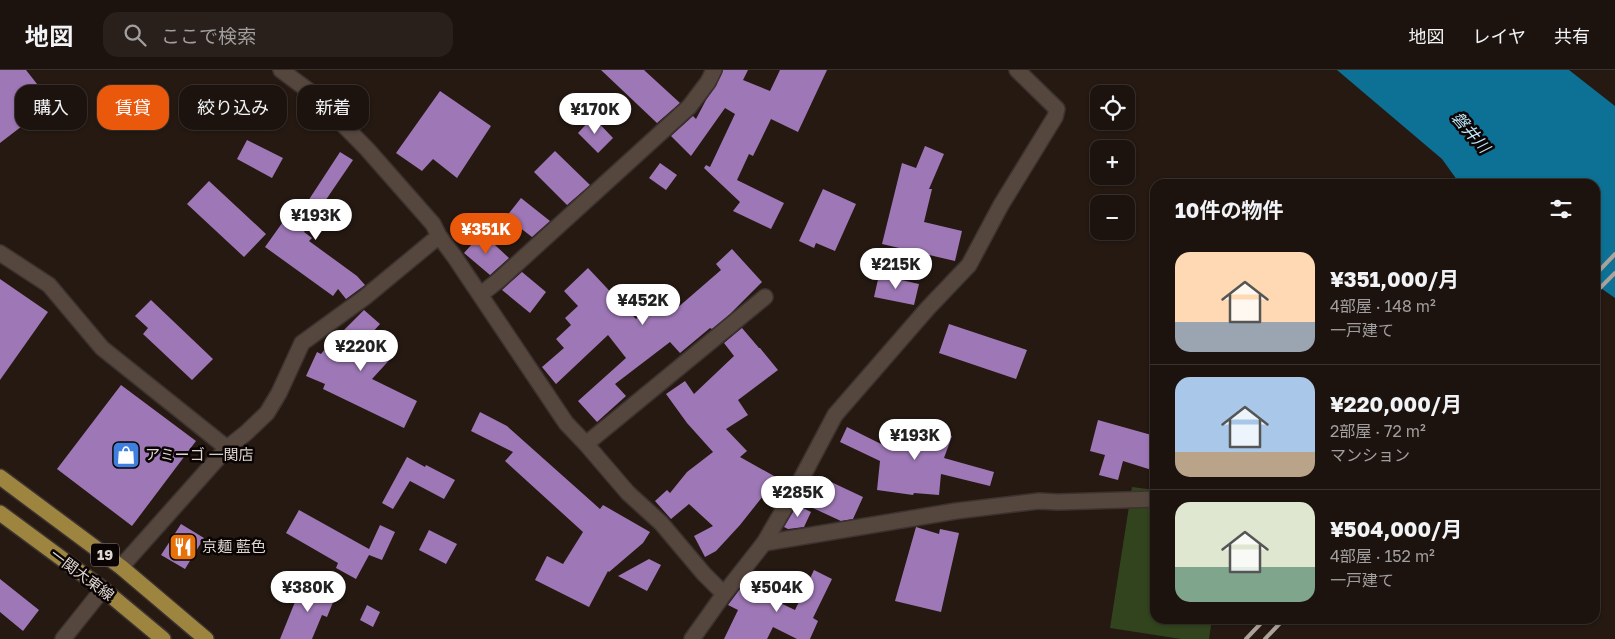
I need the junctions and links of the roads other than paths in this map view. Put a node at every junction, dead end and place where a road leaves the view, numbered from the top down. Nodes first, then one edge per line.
1 (281, 70) edge
2 (714, 70) edge
3 (1017, 70) edge
4 (439, 236) junction
5 (0, 253) edge
6 (480, 295) junction
7 (766, 297) dead end
8 (586, 444) junction
9 (227, 448) junction
10 (0, 477) edge
11 (1150, 499) edge
12 (0, 513) edge
13 (764, 543) junction
14 (121, 567) junction
15 (103, 589) junction
16 (724, 594) junction
17 (63, 639) edge
18 (163, 639) edge
19 (206, 639) edge
20 (692, 639) edge

1 - 4 street
2 - 6 street
3 - 13 street
4 - 6 street
4 - 9 street
5 - 9 street
6 - 8 street
7 - 8 street
8 - 16 street
9 - 14 street
10 - 14 main road, 一関大東線 / 19
11 - 13 street
12 - 15 main road, 一関大東線 / 19
13 - 16 street
14 - 19 main road, 一関大東線 / 19
15 - 17 street
15 - 18 main road, 一関大東線 / 19
16 - 20 street

